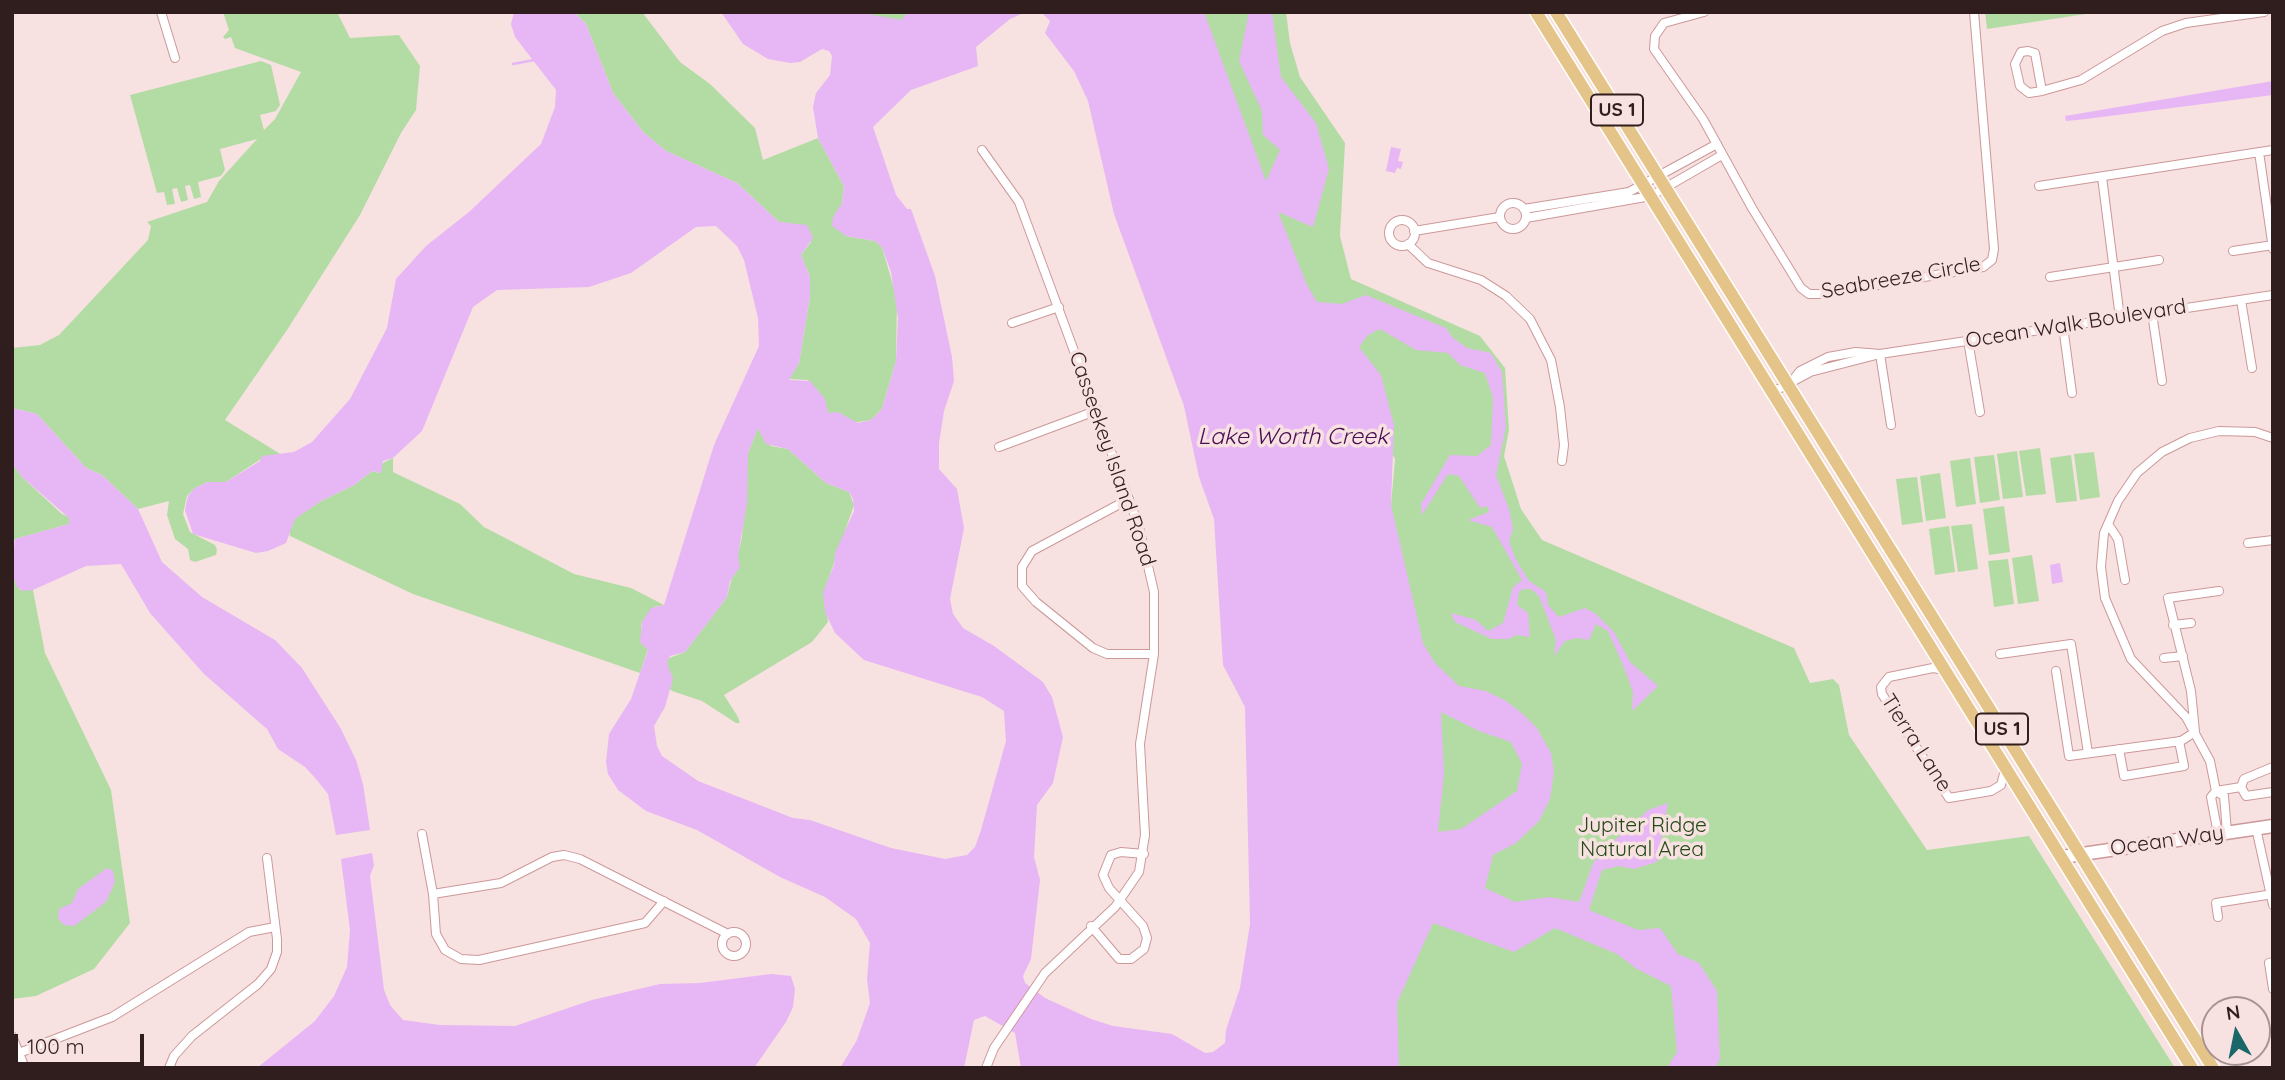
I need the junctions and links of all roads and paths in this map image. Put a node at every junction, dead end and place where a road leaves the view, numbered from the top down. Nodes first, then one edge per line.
1 (161, 12) edge
2 (1536, 12) edge
3 (1547, 12) edge
4 (1556, 12) edge
5 (1704, 12) edge
6 (1974, 12) edge
7 (2265, 12) edge
8 (2273, 13) edge
9 (175, 58) dead end
10 (2042, 91) junction
11 (1612, 102) junction
12 (1717, 144) junction
13 (982, 150) dead end
14 (2273, 150) edge
15 (2259, 152) junction
16 (1723, 155) junction
17 (1695, 157) junction
18 (1702, 167) junction
19 (2102, 177) junction
20 (1663, 183) junction
21 (2039, 186) dead end
22 (1648, 191) junction
23 (1525, 214) junction
24 (1500, 216) junction
25 (1415, 231) junction
26 (1408, 244) junction
27 (2273, 246) edge
28 (2233, 251) dead end
29 (2159, 260) dead end
30 (2114, 267) junction
31 (2050, 277) dead end
32 (2273, 295) edge
33 (2241, 300) junction
34 (1059, 307) junction
35 (2152, 313) junction
36 (2120, 318) junction
37 (1012, 323) dead end
38 (2063, 326) junction
39 (1968, 340) junction
40 (1880, 354) junction
41 (1836, 356) junction
42 (2252, 368) dead end
43 (1814, 371) junction
44 (2162, 381) dead end
45 (1788, 386) junction
46 (1773, 392) junction
47 (2073, 393) dead end
48 (1098, 410) junction
49 (1980, 412) dead end
50 (1891, 425) dead end
51 (2273, 438) edge
52 (999, 447) dead end
53 (1562, 461) dead end
54 (1129, 499) junction
55 (2108, 524) junction
56 (2273, 540) edge
57 (2248, 543) dead end
58 (2125, 580) dead end
59 (2219, 591) dead end
60 (2191, 622) dead end
61 (2173, 625) junction
62 (1154, 654) junction
63 (2000, 654) dead end
64 (2183, 656) junction
65 (2164, 658) dead end
66 (1945, 670) junction
67 (2056, 671) dead end
68 (2195, 732) junction
69 (2179, 741) junction
70 (2119, 749) junction
71 (2088, 753) junction
72 (2006, 767) junction
73 (2273, 768) edge
74 (2241, 787) junction
75 (2216, 791) junction
76 (2273, 792) edge
77 (2273, 826) edge
78 (2256, 828) junction
79 (2223, 833) junction
80 (422, 834) dead end
81 (1144, 854) junction
82 (2080, 854) junction
83 (2062, 857) junction
84 (267, 858) dead end
85 (433, 894) junction
86 (2272, 895) edge
87 (1121, 898) junction
88 (664, 901) junction
89 (2273, 905) edge
90 (2218, 917) dead end
91 (1091, 926) junction
92 (275, 927) junction
93 (727, 934) dead end
94 (2273, 962) edge
95 (2273, 989) edge
96 (12, 1036) edge
97 (19, 1054) junction
98 (25, 1068) edge
99 (169, 1068) edge
100 (986, 1068) edge
101 (2192, 1068) edge
102 (2213, 1068) edge

1 - 9 street
2 - 22 main road, US 1
3 - 11 main road
4 - 11 main road, US 1
5 - 12 street, Seabreeze Circle
6 - 16 street, Seabreeze Circle
7 - 8 street
7 - 10 street
10 - 10 street
11 - 20 main road, US 1
12 - 16 street, Seabreeze Circle
12 - 17 street
13 - 34 street, Casseekey Island Road
14 - 15 street
15 - 19 street
15 - 27 street
16 - 18 street
17 - 18 street
17 - 20 street
18 - 20 street
19 - 21 street
19 - 30 street
20 - 22 street
20 - 45 main road, US 1
22 - 23 street
22 - 46 main road, US 1
23 - 24 street
23 - 24 street
24 - 25 street
25 - 26 street
25 - 26 street
26 - 53 street
27 - 28 street
29 - 30 street
30 - 31 street
30 - 36 street
32 - 33 street, Ocean Walk Boulevard
33 - 35 street, Ocean Walk Boulevard
33 - 42 street
34 - 37 street
34 - 48 street, Casseekey Island Road
35 - 36 street, Ocean Walk Boulevard
35 - 44 street
36 - 38 street, Ocean Walk Boulevard
38 - 39 street, Ocean Walk Boulevard
38 - 47 street
39 - 40 street, Ocean Walk Boulevard
39 - 49 street
40 - 41 street, Ocean Walk Boulevard
40 - 43 street, Ocean Walk Boulevard
40 - 50 street
41 - 43 street, Ocean Walk Boulevard
41 - 45 street, Ocean Walk Boulevard
43 - 45 street, Ocean Walk Boulevard
45 - 46 street, Ocean Walk Boulevard
45 - 82 main road, US 1
46 - 66 main road, US 1
48 - 52 street
48 - 54 street, Casseekey Island Road
51 - 55 street
54 - 62 street, Casseekey Island Road
54 - 62 street
55 - 58 street
55 - 68 street
56 - 57 street
59 - 61 street
60 - 61 street
61 - 64 street
62 - 81 street, Casseekey Island Road
63 - 71 street
64 - 65 street
64 - 68 street
66 - 72 main road, US 1
66 - 72 street, Tierra Lane
67 - 71 street
68 - 69 street
68 - 75 street
69 - 70 street
69 - 70 street
70 - 71 street
72 - 83 main road, US 1
73 - 74 street
74 - 75 street
74 - 76 street
75 - 79 street
77 - 78 street, Ocean Way
78 - 79 street, Ocean Way
78 - 86 street
79 - 82 street, Ocean Way
80 - 85 street
81 - 87 street, Casseekey Island Road
81 - 87 street
82 - 83 street, Ocean Way
82 - 102 main road, US 1
83 - 101 main road, US 1
84 - 92 street
85 - 88 street
85 - 88 street
86 - 89 street
86 - 90 street
87 - 91 street, Casseekey Island Road
87 - 91 street
88 - 93 street
91 - 100 street, Casseekey Island Road
92 - 97 street
92 - 99 street
94 - 95 street
96 - 97 street
97 - 98 street

